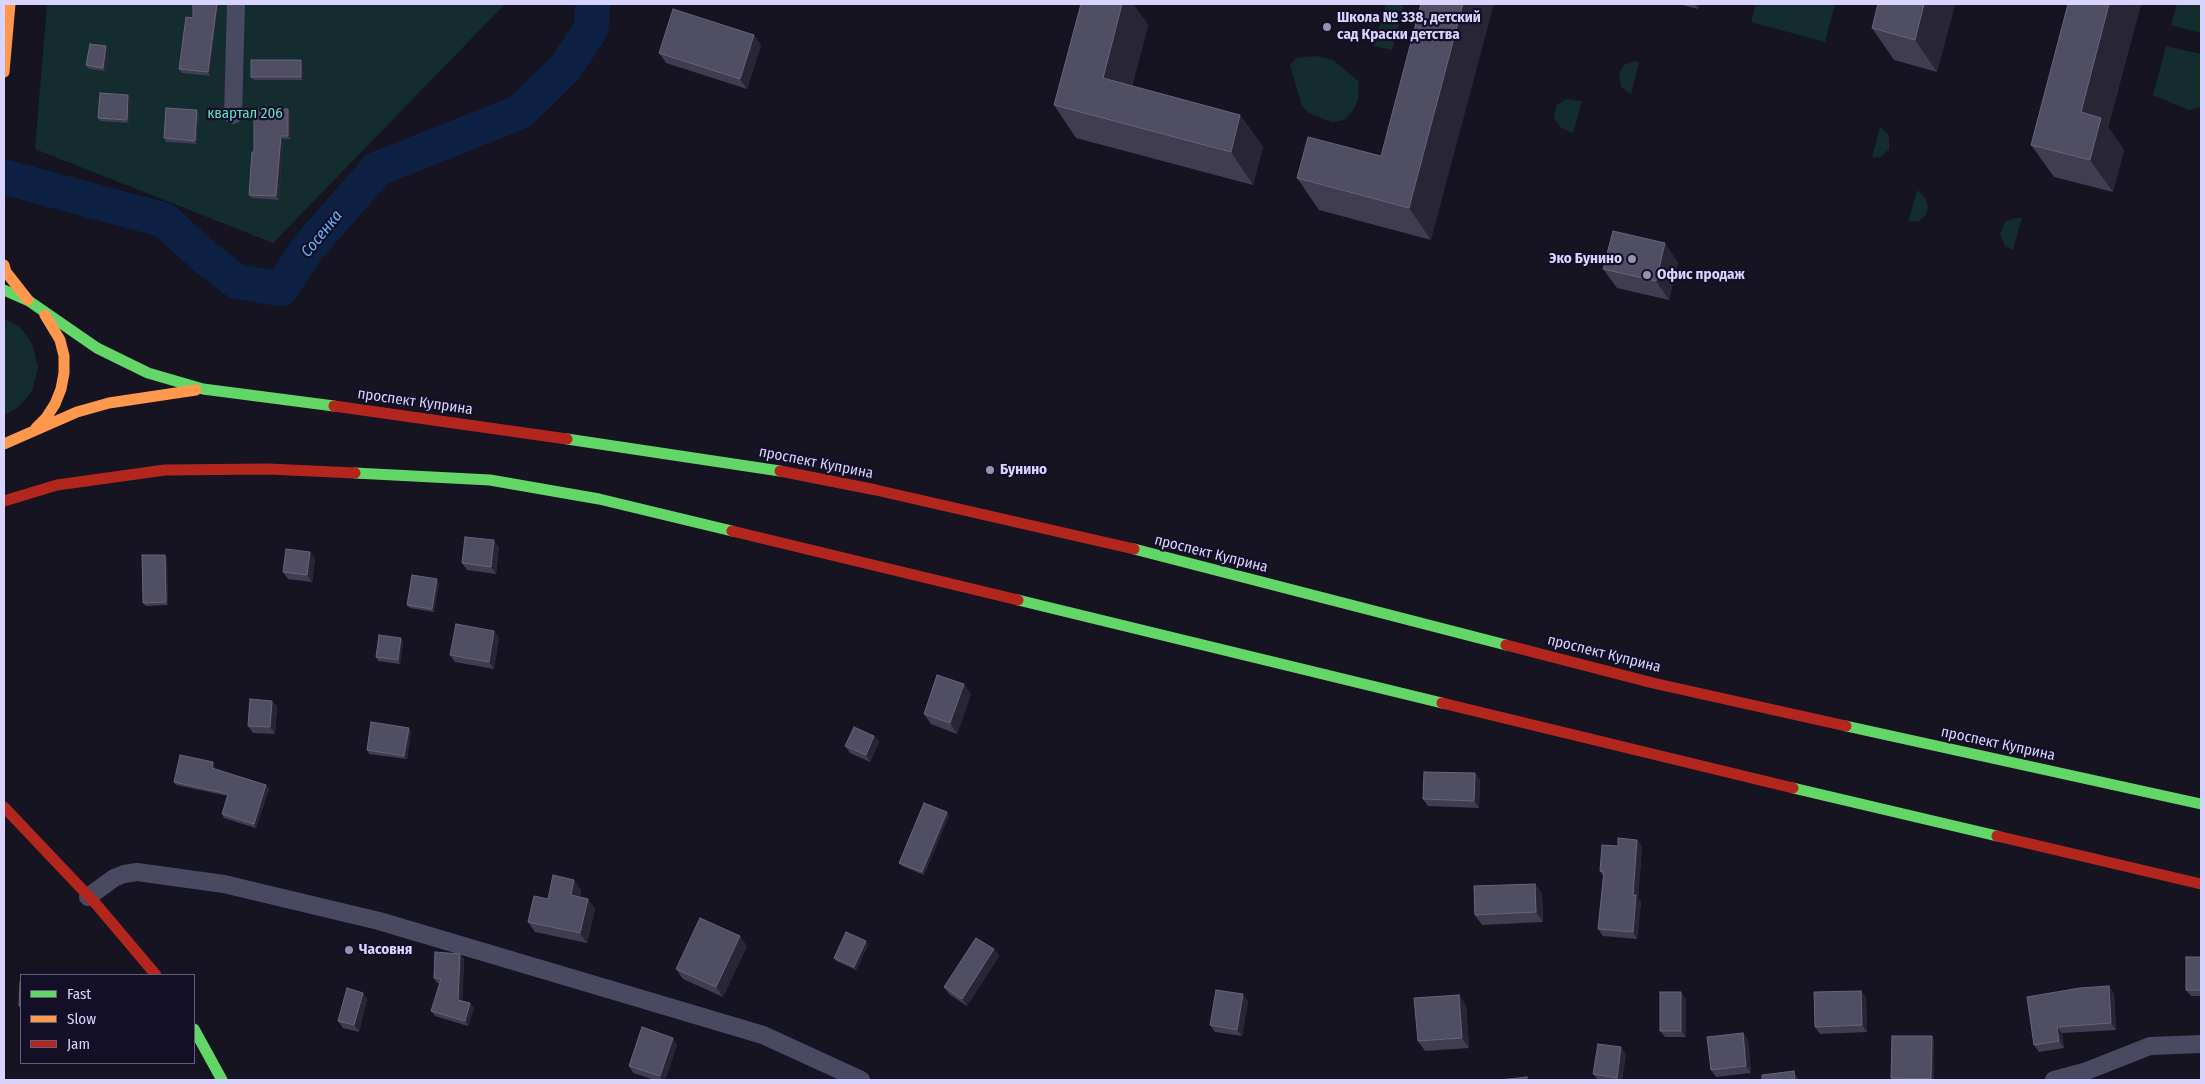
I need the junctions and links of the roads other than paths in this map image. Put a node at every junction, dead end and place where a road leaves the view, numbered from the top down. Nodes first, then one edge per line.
1 (10, 4) edge
2 (236, 4) edge
3 (4, 72) edge
4 (233, 115) dead end
5 (4, 265) edge
6 (4, 290) edge
7 (29, 301) junction
8 (42, 312) junction
9 (203, 389) junction
10 (20, 439) junction
11 (4, 444) edge
12 (4, 501) edge
13 (2201, 804) edge
14 (4, 807) edge
15 (2201, 884) edge
16 (88, 896) junction
17 (155, 974) edge
18 (195, 1031) edge
19 (2201, 1044) edge
20 (2086, 1076) edge
21 (222, 1080) edge
22 (861, 1080) edge
23 (2054, 1080) edge

1 - 3 main road
2 - 4 street
5 - 7 main road, проспект Куприна
6 - 7 main road, проспект Куприна
7 - 8 main road, проспект Куприна
8 - 9 main road, проспект Куприна
8 - 10 main road, проспект Куприна
9 - 10 main road, проспект Куприна
9 - 13 main road, проспект Куприна
10 - 11 main road, проспект Куприна
12 - 15 main road
14 - 16 main road
16 - 17 main road
16 - 22 street
18 - 21 main road
19 - 20 street
20 - 23 street

